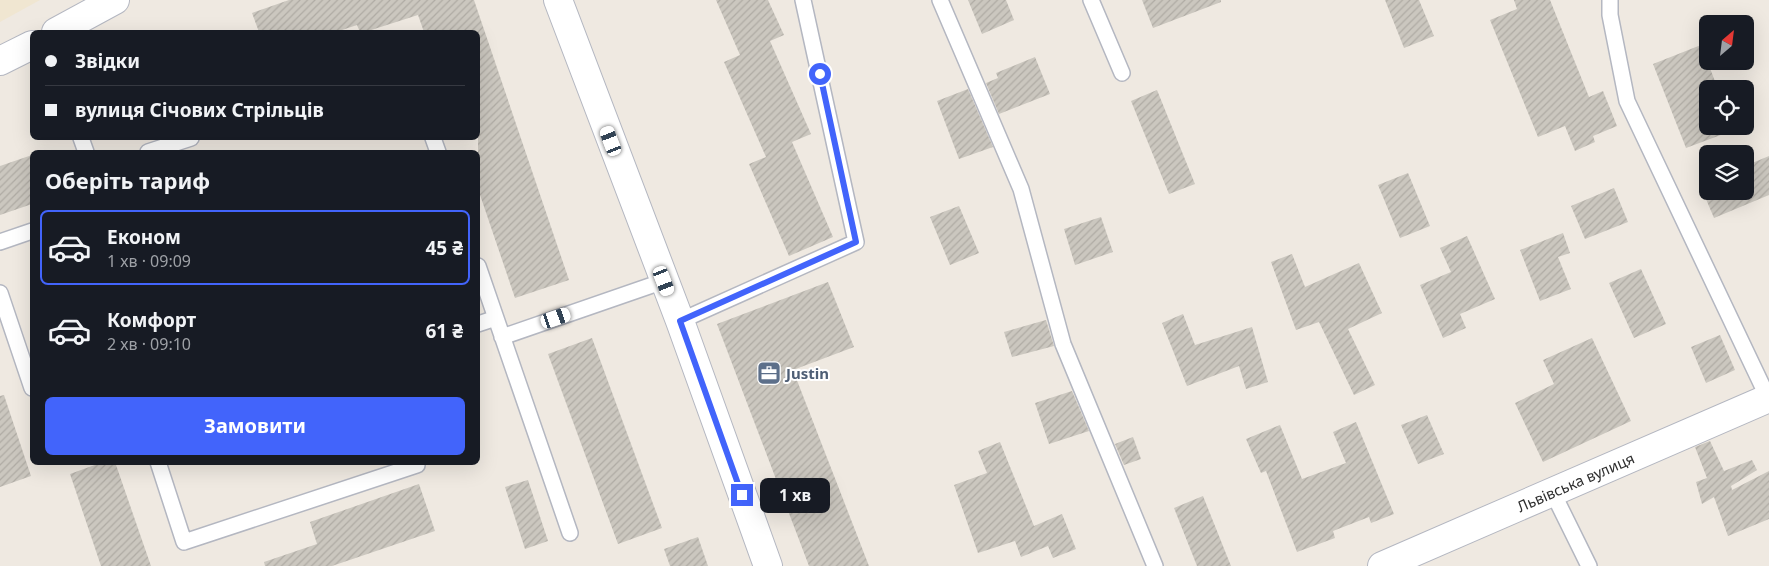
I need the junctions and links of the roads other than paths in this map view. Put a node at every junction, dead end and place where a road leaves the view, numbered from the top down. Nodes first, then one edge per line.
1 (115, 0) edge
2 (558, 0) edge
3 (803, 0) edge
4 (940, 0) edge
5 (1092, 0) edge
6 (1610, 0) edge
7 (60, 30) edge
8 (30, 46) edge
9 (0, 61) edge
10 (1122, 73) dead end
11 (186, 140) edge
12 (154, 150) edge
13 (30, 232) edge
14 (0, 242) edge
15 (480, 272) edge
16 (664, 281) junction
17 (0, 293) edge
18 (496, 318) junction
19 (680, 321) junction
20 (480, 323) edge
21 (502, 337) junction
22 (30, 382) edge
23 (1768, 398) edge
24 (159, 465) edge
25 (417, 465) edge
26 (1552, 491) junction
27 (570, 533) dead end
28 (768, 566) edge
29 (1155, 566) edge
30 (1382, 566) edge
31 (1589, 566) edge

1 - 7 street
2 - 16 street
3 - 19 lane
4 - 29 lane
5 - 10 lane
6 - 23 lane
8 - 9 street
11 - 12 lane
13 - 14 lane
15 - 18 lane
16 - 19 street
16 - 21 lane
17 - 22 lane
18 - 20 lane
18 - 21 lane
19 - 28 street
21 - 27 lane
23 - 26 street, Львівська вулиця
24 - 25 lane
26 - 30 street, Львівська вулиця
26 - 31 lane

